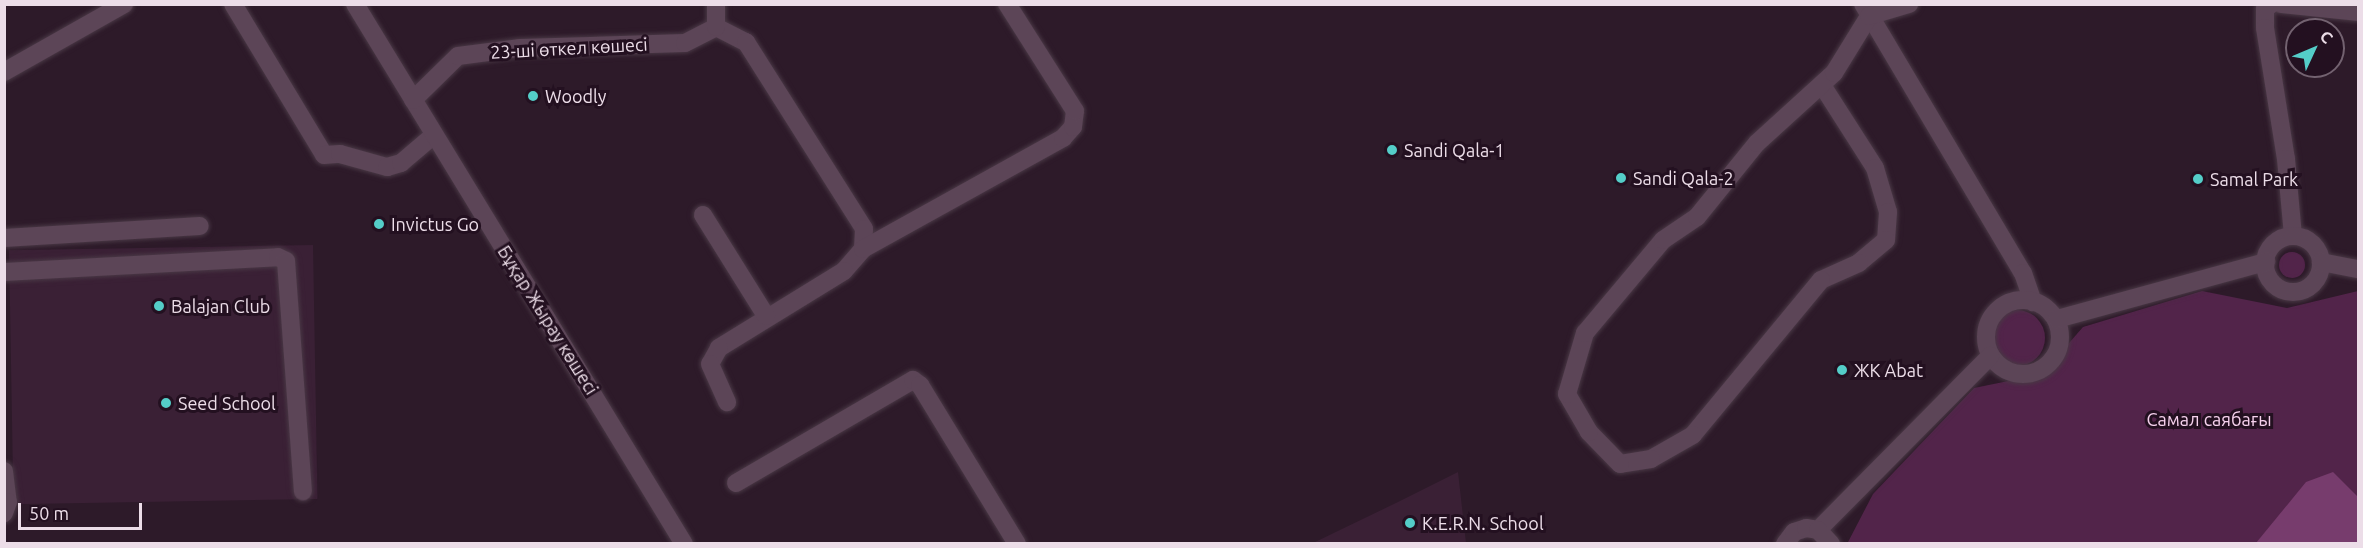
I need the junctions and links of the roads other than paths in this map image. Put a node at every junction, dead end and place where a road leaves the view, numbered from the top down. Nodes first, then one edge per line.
1 (124, 4) edge
2 (233, 4) edge
3 (355, 4) edge
4 (716, 4) edge
5 (1007, 4) edge
6 (1909, 4) edge
7 (2271, 4) edge
8 (2281, 4) edge
9 (1866, 10) edge
10 (2358, 12) edge
11 (716, 27) junction
12 (4, 72) edge
13 (1822, 85) junction
14 (413, 100) junction
15 (434, 135) junction
16 (703, 215) dead end
17 (200, 226) dead end
18 (2293, 236) junction
19 (4, 238) edge
20 (863, 249) junction
21 (2266, 262) junction
22 (2321, 262) junction
23 (2358, 269) edge
24 (4, 272) edge
25 (2033, 302) junction
26 (766, 316) junction
27 (2057, 319) junction
28 (1990, 356) junction
29 (728, 402) dead end
30 (4, 471) edge
31 (736, 483) dead end
32 (303, 491) dead end
33 (5, 512) edge
34 (1825, 537) edge
35 (684, 543) edge
36 (1017, 543) edge
37 (1785, 543) edge

1 - 12 street
2 - 15 street
3 - 14 street, Бұқар Жырау көшесі
4 - 11 street
5 - 20 street
6 - 9 street
7 - 18 street
8 - 10 street
9 - 13 street
9 - 25 street
11 - 14 street, 23-ші өткел көшесі
11 - 20 street
13 - 13 street
14 - 15 street, Бұқар Жырау көшесі
15 - 35 street, Бұқар Жырау көшесі
16 - 26 street
17 - 19 street
18 - 21 street
18 - 22 street
20 - 26 street
21 - 22 street
21 - 27 street
22 - 23 street
24 - 32 street
25 - 27 street
25 - 28 street
26 - 29 street
27 - 28 street
28 - 34 street
30 - 33 street
31 - 36 street
34 - 37 street

